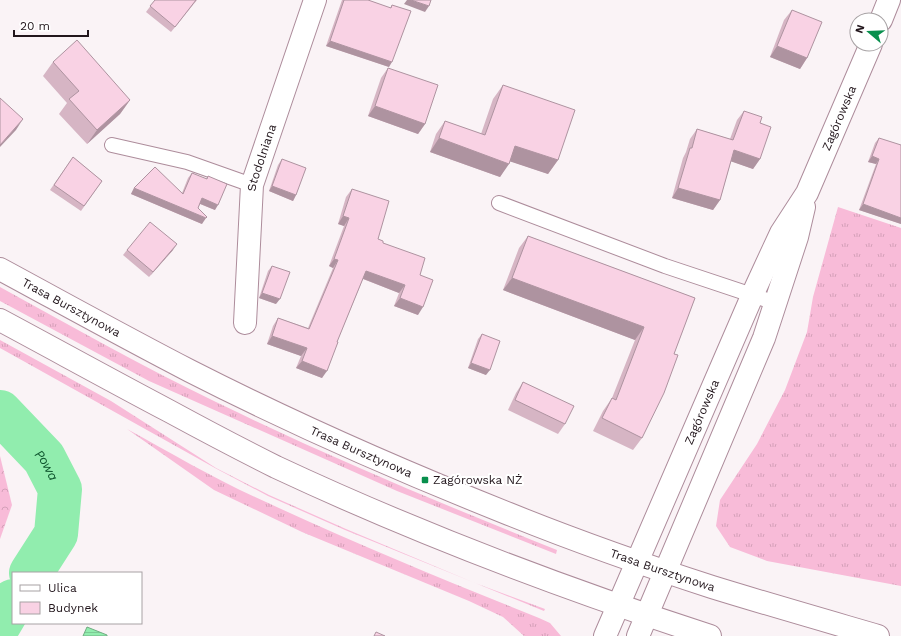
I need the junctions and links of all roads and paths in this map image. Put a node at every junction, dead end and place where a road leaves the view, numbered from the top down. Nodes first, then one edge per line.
1 (315, 0) edge
2 (890, 0) edge
3 (885, 12) edge
4 (868, 52) edge
5 (112, 145) dead end
6 (252, 185) junction
7 (807, 193) junction
8 (499, 203) dead end
9 (0, 269) edge
10 (752, 295) junction
11 (776, 303) junction
12 (0, 320) edge
13 (245, 323) dead end
14 (637, 561) junction
15 (665, 571) junction
16 (618, 605) junction
17 (647, 615) junction
18 (605, 636) edge
19 (638, 636) edge
20 (710, 636) edge
21 (878, 636) edge

1 - 6 main road, Stodolniana
2 - 3 main road
4 - 7 main road, Zagórowska
5 - 6 lane
6 - 13 main road, Stodolniana
7 - 10 main road, Zagórowska
7 - 11 main road, Zagórowska
8 - 10 lane
9 - 14 main road, Trasa Bursztynowa
10 - 11 lane
10 - 14 main road, Zagórowska
11 - 15 main road, Zagórowska
12 - 16 main road
14 - 15 main road, Trasa Bursztynowa
14 - 16 main road, Zagórowska
15 - 17 main road, Zagórowska
15 - 21 main road, Trasa Bursztynowa
16 - 17 main road
16 - 18 main road, Zagórowska
17 - 19 main road, Zagórowska
17 - 20 main road

